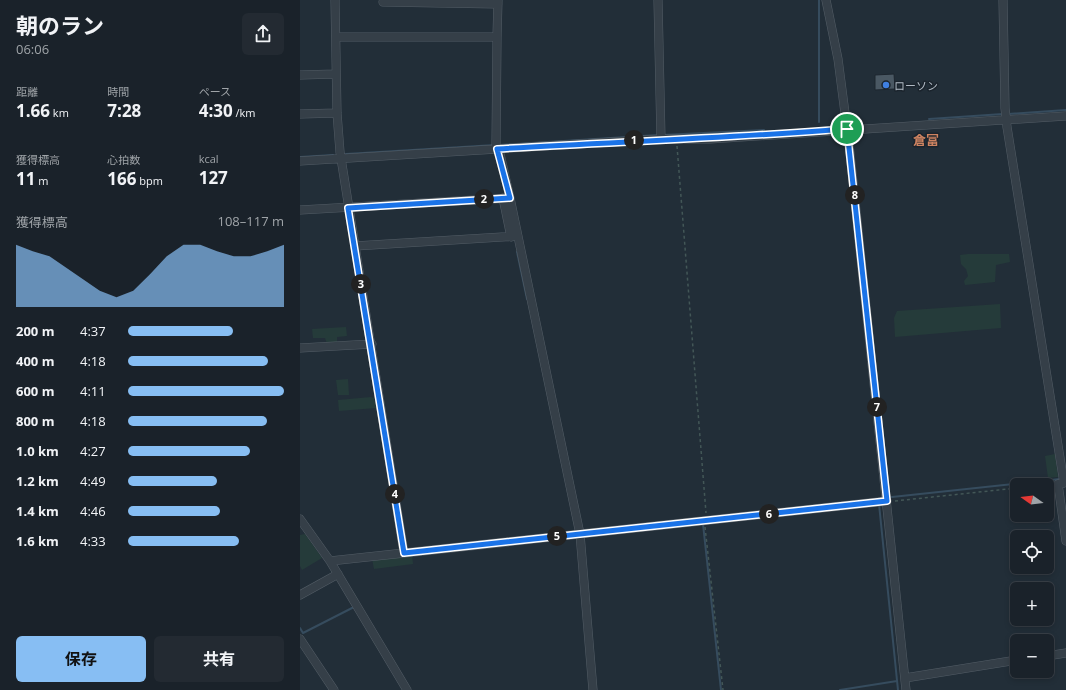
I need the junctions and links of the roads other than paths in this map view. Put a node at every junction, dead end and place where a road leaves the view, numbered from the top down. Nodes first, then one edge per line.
1 (335, 0) edge
2 (658, 0) edge
3 (826, 0) edge
4 (1004, 0) edge
5 (383, 2) dead end
6 (498, 2) edge
7 (336, 37) junction
8 (497, 37) junction
9 (336, 74) junction
10 (300, 75) edge
11 (337, 113) junction
12 (300, 114) edge
13 (1006, 116) junction
14 (1066, 116) edge
15 (847, 129) junction
16 (661, 136) junction
17 (496, 146) junction
18 (341, 158) junction
19 (300, 161) edge
20 (506, 198) junction
21 (347, 208) junction
22 (300, 210) edge
23 (514, 236) junction
24 (355, 246) junction
25 (369, 344) junction
26 (300, 348) edge
27 (887, 501) junction
28 (300, 518) edge
29 (580, 534) junction
30 (1066, 541) edge
31 (404, 553) junction
32 (330, 561) junction
33 (338, 574) junction
34 (300, 595) edge
35 (300, 638) edge
36 (1066, 653) edge
37 (1054, 655) edge
38 (1010, 661) edge
39 (905, 678) junction
40 (334, 690) edge
41 (407, 690) edge
42 (593, 690) edge
43 (906, 690) edge

1 - 7 street
2 - 16 street
3 - 15 street
4 - 13 street
5 - 6 street
6 - 8 street
7 - 8 street
7 - 9 street
8 - 17 street
9 - 10 street
9 - 11 street
11 - 12 street
11 - 18 street
13 - 14 street
13 - 15 street
13 - 30 street
15 - 16 street
15 - 27 street
16 - 17 street
17 - 18 street
17 - 20 street
18 - 19 street
18 - 21 street
20 - 21 street
20 - 23 street
21 - 22 street
21 - 24 street
23 - 24 street
23 - 29 street
24 - 25 street
25 - 26 street
25 - 31 street
27 - 29 street
27 - 39 street
28 - 32 street
29 - 31 street
29 - 42 street
31 - 32 street
32 - 33 street
33 - 34 street
33 - 41 street
35 - 40 street
36 - 37 street
38 - 39 street
39 - 43 street

